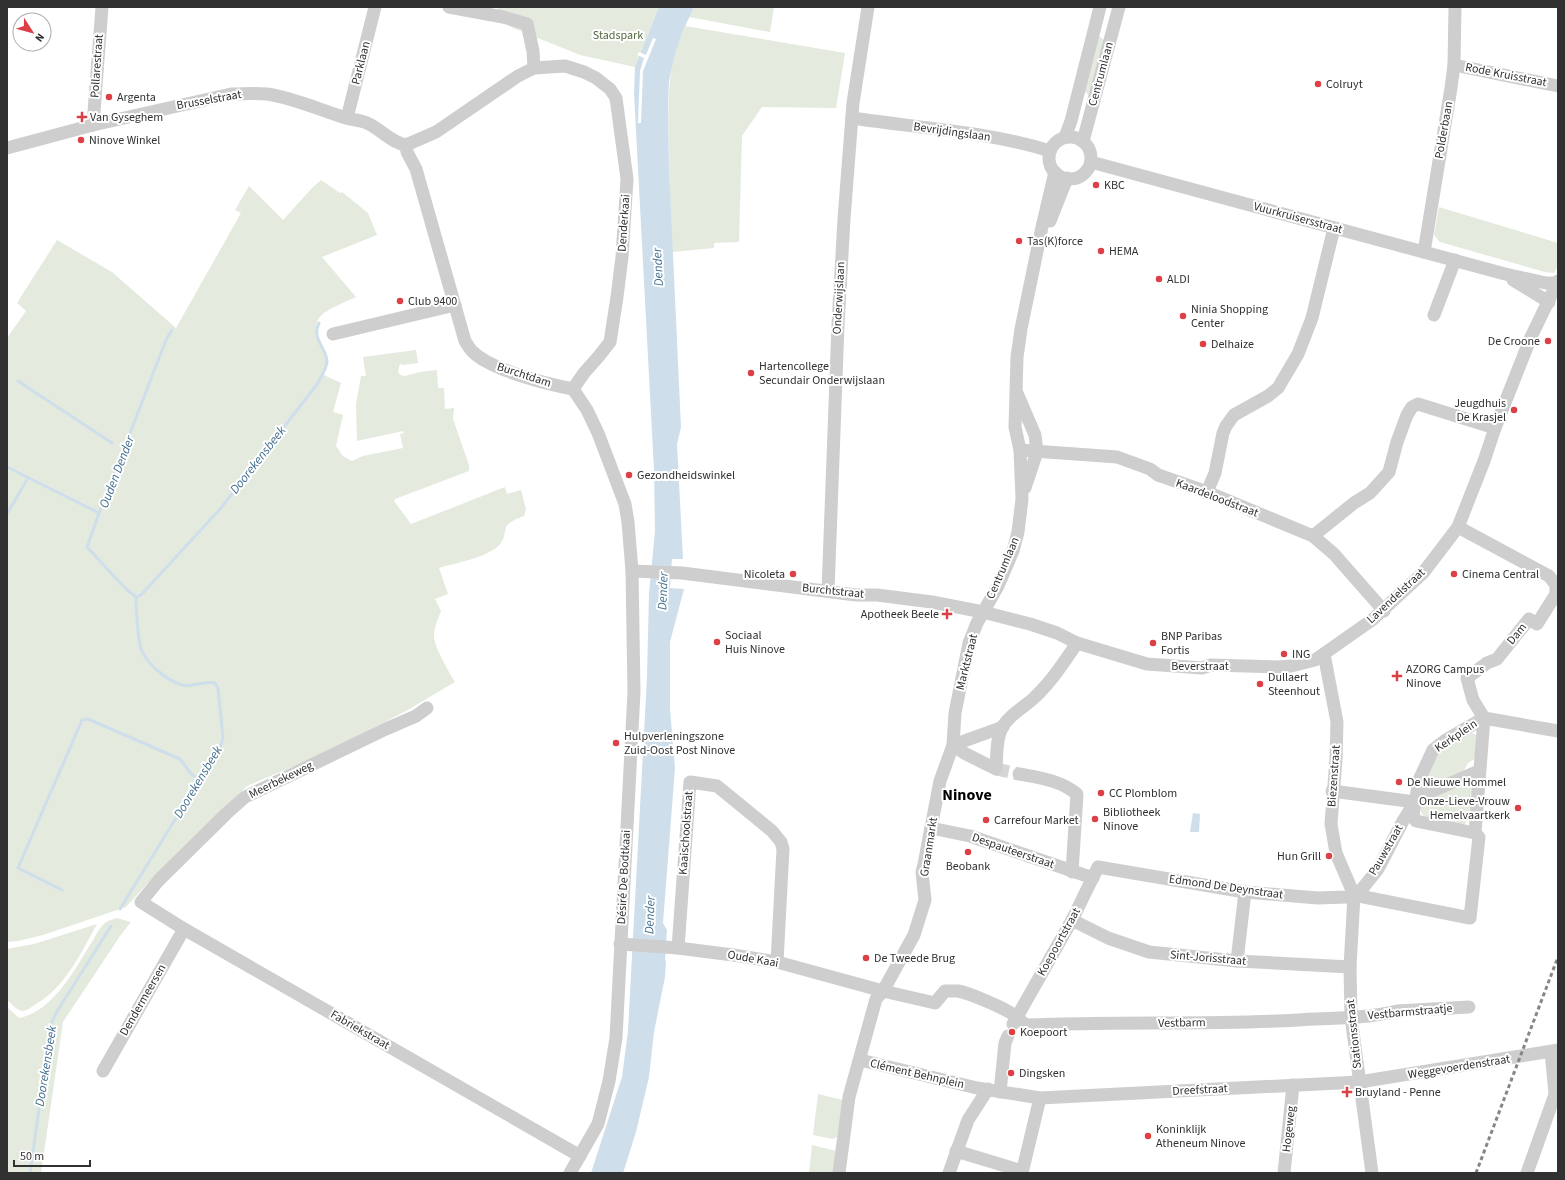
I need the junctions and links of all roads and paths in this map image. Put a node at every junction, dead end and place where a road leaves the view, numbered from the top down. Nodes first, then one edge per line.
1 (102, 7) edge
2 (375, 7) edge
3 (449, 7) edge
4 (868, 7) edge
5 (1100, 7) edge
6 (1119, 7) edge
7 (1455, 7) edge
8 (504, 12) edge
9 (1454, 65) junction
10 (534, 68) junction
11 (1558, 86) edge
12 (347, 118) junction
13 (852, 118) junction
14 (93, 125) junction
15 (1065, 137) junction
16 (1083, 140) junction
17 (406, 145) junction
18 (7, 148) edge
19 (1050, 151) junction
20 (1091, 162) junction
21 (1055, 172) junction
22 (1067, 178) junction
23 (1334, 228) junction
24 (1424, 252) junction
25 (1035, 258) junction
26 (1455, 260) junction
27 (1505, 274) junction
28 (1558, 282) edge
29 (1549, 302) junction
30 (455, 305) junction
31 (1434, 315) dead end
32 (333, 334) dead end
33 (1015, 388) junction
34 (573, 389) junction
35 (1495, 428) junction
36 (1020, 450) junction
37 (1037, 452) junction
38 (1207, 492) junction
39 (1022, 499) junction
40 (1458, 528) junction
41 (1313, 536) junction
42 (642, 571) junction
43 (1557, 585) edge
44 (828, 590) junction
45 (1384, 611) junction
46 (983, 612) junction
47 (1077, 643) junction
48 (1324, 654) junction
49 (1467, 678) joint
50 (427, 708) dead end
51 (955, 713) joint
52 (1484, 718) junction
53 (1003, 727) junction
54 (1558, 731) edge
55 (953, 745) junction
56 (1479, 771) junction
57 (1019, 774) tunnel mouth
58 (1332, 791) junction
59 (1415, 802) junction
60 (931, 828) junction
61 (1475, 833) junction
62 (1072, 872) junction
63 (1096, 873) junction
64 (1245, 892) junction
65 (1354, 895) junction
66 (141, 902) joint
67 (1072, 920) junction
68 (184, 929) junction
69 (623, 945) junction
70 (678, 948) junction
71 (1237, 961) junction
72 (777, 962) junction
73 (1350, 967) junction
74 (882, 991) junction
75 (1469, 1007) dead end
76 (1351, 1017) junction
77 (1012, 1026) junction
78 (1555, 1051) edge
79 (860, 1060) junction
80 (103, 1071) dead end
81 (1359, 1082) junction
82 (1293, 1085) junction
83 (1556, 1089) edge
84 (994, 1091) junction
85 (1040, 1098) junction
86 (956, 1151) junction
87 (580, 1156) junction
88 (1022, 1172) edge
89 (570, 1173) edge
90 (839, 1173) edge
91 (949, 1173) edge
92 (1284, 1173) edge
93 (1372, 1173) edge
94 (1527, 1173) edge

1 - 14 street, Pollarestraat
2 - 12 street, Parklaan
3 - 8 street
4 - 13 street, Onderwijslaan
5 - 15 street, Centrumlaan
6 - 16 street, Centrumlaan
7 - 9 street, Polderbaan
8 - 10 street
9 - 11 street, Rode Kruisstraat
9 - 24 street, Polderbaan
10 - 17 street
10 - 34 street, Denderkaai
12 - 14 street, Brusselstraat
12 - 17 street, Brusselstraat
13 - 19 street, Bevrijdingslaan
13 - 44 street, Onderwijslaan
14 - 18 street, Brusselstraat
15 - 16 street
15 - 19 street, Centrumlaan
16 - 20 street
17 - 30 street, Burchtdam
19 - 21 street, Centrumlaan
20 - 22 street
20 - 23 street, Vuurkruisersstraat
21 - 22 street
21 - 25 street, Centrumlaan
22 - 25 street, Centrumlaan
23 - 24 street, Vuurkruisersstraat
23 - 38 street
24 - 26 street, Vuurkruisersstraat
25 - 33 street, Centrumlaan
26 - 27 street, Vuurkruisersstraat
26 - 31 street
27 - 28 street, Vuurkruisersstraat
27 - 29 street, Vuurkruisersstraat
28 - 29 street, Lavendelstraat
29 - 35 street, Lavendelstraat
30 - 32 street
30 - 34 street, Burchtdam
33 - 36 street, Centrumlaan
33 - 37 street, Centrumlaan
34 - 42 street, Désiré De Bodtkaai
35 - 40 street, Lavendelstraat
35 - 41 street
36 - 37 street, Kaardeloodstraat
36 - 39 street, Centrumlaan
37 - 38 street, Kaardeloodstraat
37 - 39 street, Centrumlaan
38 - 41 street, Kaardeloodstraat
39 - 46 street, Centrumlaan
40 - 43 street, Dam
40 - 45 street, Lavendelstraat
41 - 45 street, Kaardeloodstraat
42 - 44 street, Burchtstraat
42 - 69 street, Désiré De Bodtkaai
43 - 49 street, Dam
44 - 46 street, Burchtstraat
45 - 48 street, Lavendelstraat
46 - 47 street, Burchtstraat
46 - 51 street, Marktstraat
47 - 48 street, Beverstraat
47 - 53 street
48 - 58 street, Biezenstraat
49 - 52 street, Kerkplein
50 - 66 street, Meerbekeweg
51 - 55 street, Graanmarkt
52 - 54 street
52 - 56 street, Kerkplein
52 - 59 street, Kerkplein
53 - 55 street
53 - 55 street
55 - 60 street, Graanmarkt
56 - 59 street
56 - 61 street, Kerkplein
57 - 62 street
58 - 59 street
58 - 65 street, Biezenstraat
59 - 61 street, Kerkplein
59 - 65 street, Pauwstraat
60 - 62 street, Despauteerstraat
60 - 74 street, Graanmarkt
61 - 65 street, Edmond De Deynstraat
62 - 63 street, Despauteerstraat
63 - 64 street, Edmond De Deynstraat
63 - 67 street, Koepoortstraat
64 - 65 street, Edmond De Deynstraat
64 - 71 street
65 - 73 street, Stationsstraat
66 - 68 street, Fabriekstraat
67 - 71 street, Sint-Jorisstraat
67 - 77 street, Koepoortstraat
68 - 80 street, Dendermeersen
68 - 87 street, Fabriekstraat
69 - 70 street, Oude Kaai
69 - 87 street, Désiré De Bodtkaai
70 - 72 street, Oude Kaai
70 - 72 street, Kaaischoolstraat
71 - 73 street, Sint-Jorisstraat
72 - 74 street, Oude Kaai
73 - 76 street, Stationsstraat
74 - 77 street, Oude Kaai
74 - 79 street, Clément Behnplein
75 - 76 street, Vestbarmstraatje
76 - 77 street, Vestbarm
76 - 81 street, Stationsstraat
77 - 84 street
78 - 81 street, Weggevoerdenstraat
78 - 83 street
79 - 84 street, Clément Behnplein
79 - 90 street
81 - 82 street, Dreefstraat
81 - 93 street, Stationsstraat
82 - 85 street, Dreefstraat
82 - 92 street, Hogeweg
83 - 94 street
84 - 85 street, Clément Behnplein
84 - 86 street
85 - 88 street
86 - 88 street
86 - 91 street
87 - 89 street, Désiré De Bodtkaai

